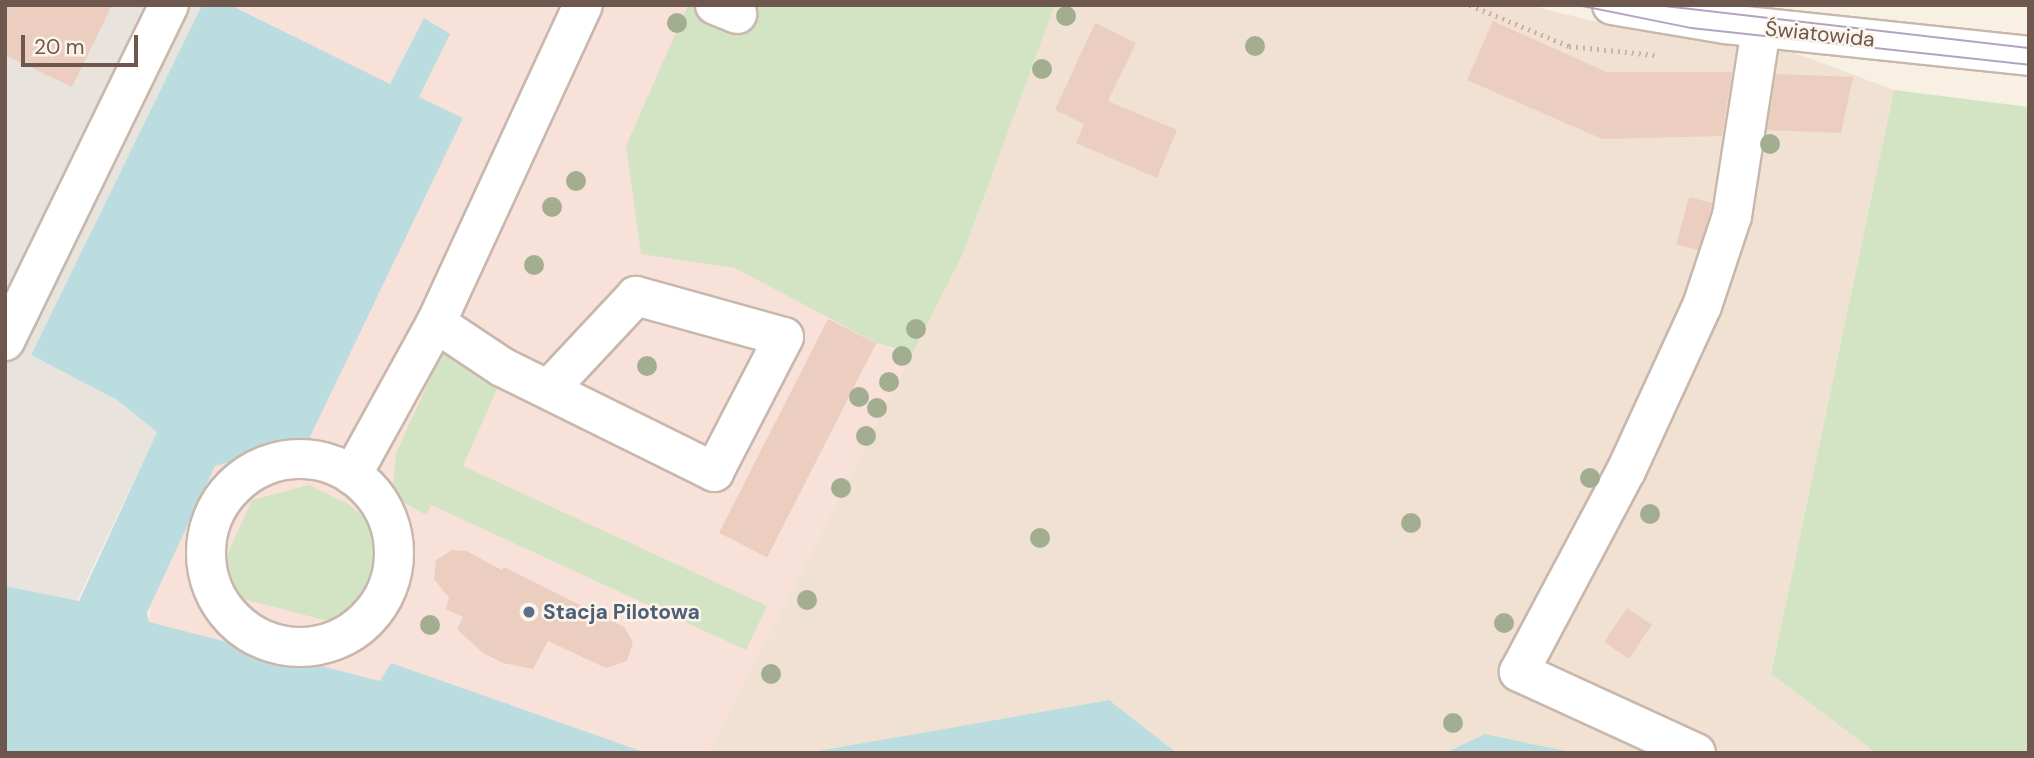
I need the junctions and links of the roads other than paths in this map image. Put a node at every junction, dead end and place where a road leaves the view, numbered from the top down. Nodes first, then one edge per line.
1 (169, 5) edge
2 (583, 5) edge
3 (1612, 5) edge
4 (1761, 28) junction
5 (2029, 56) edge
6 (436, 323) junction
7 (5, 341) edge
8 (549, 388) junction
9 (352, 475) junction
10 (1696, 753) edge

1 - 7 street
2 - 6 street
3 - 4 street, Światowida
4 - 5 street, Światowida
4 - 10 street
6 - 8 street
6 - 9 street
8 - 8 street
9 - 9 street

